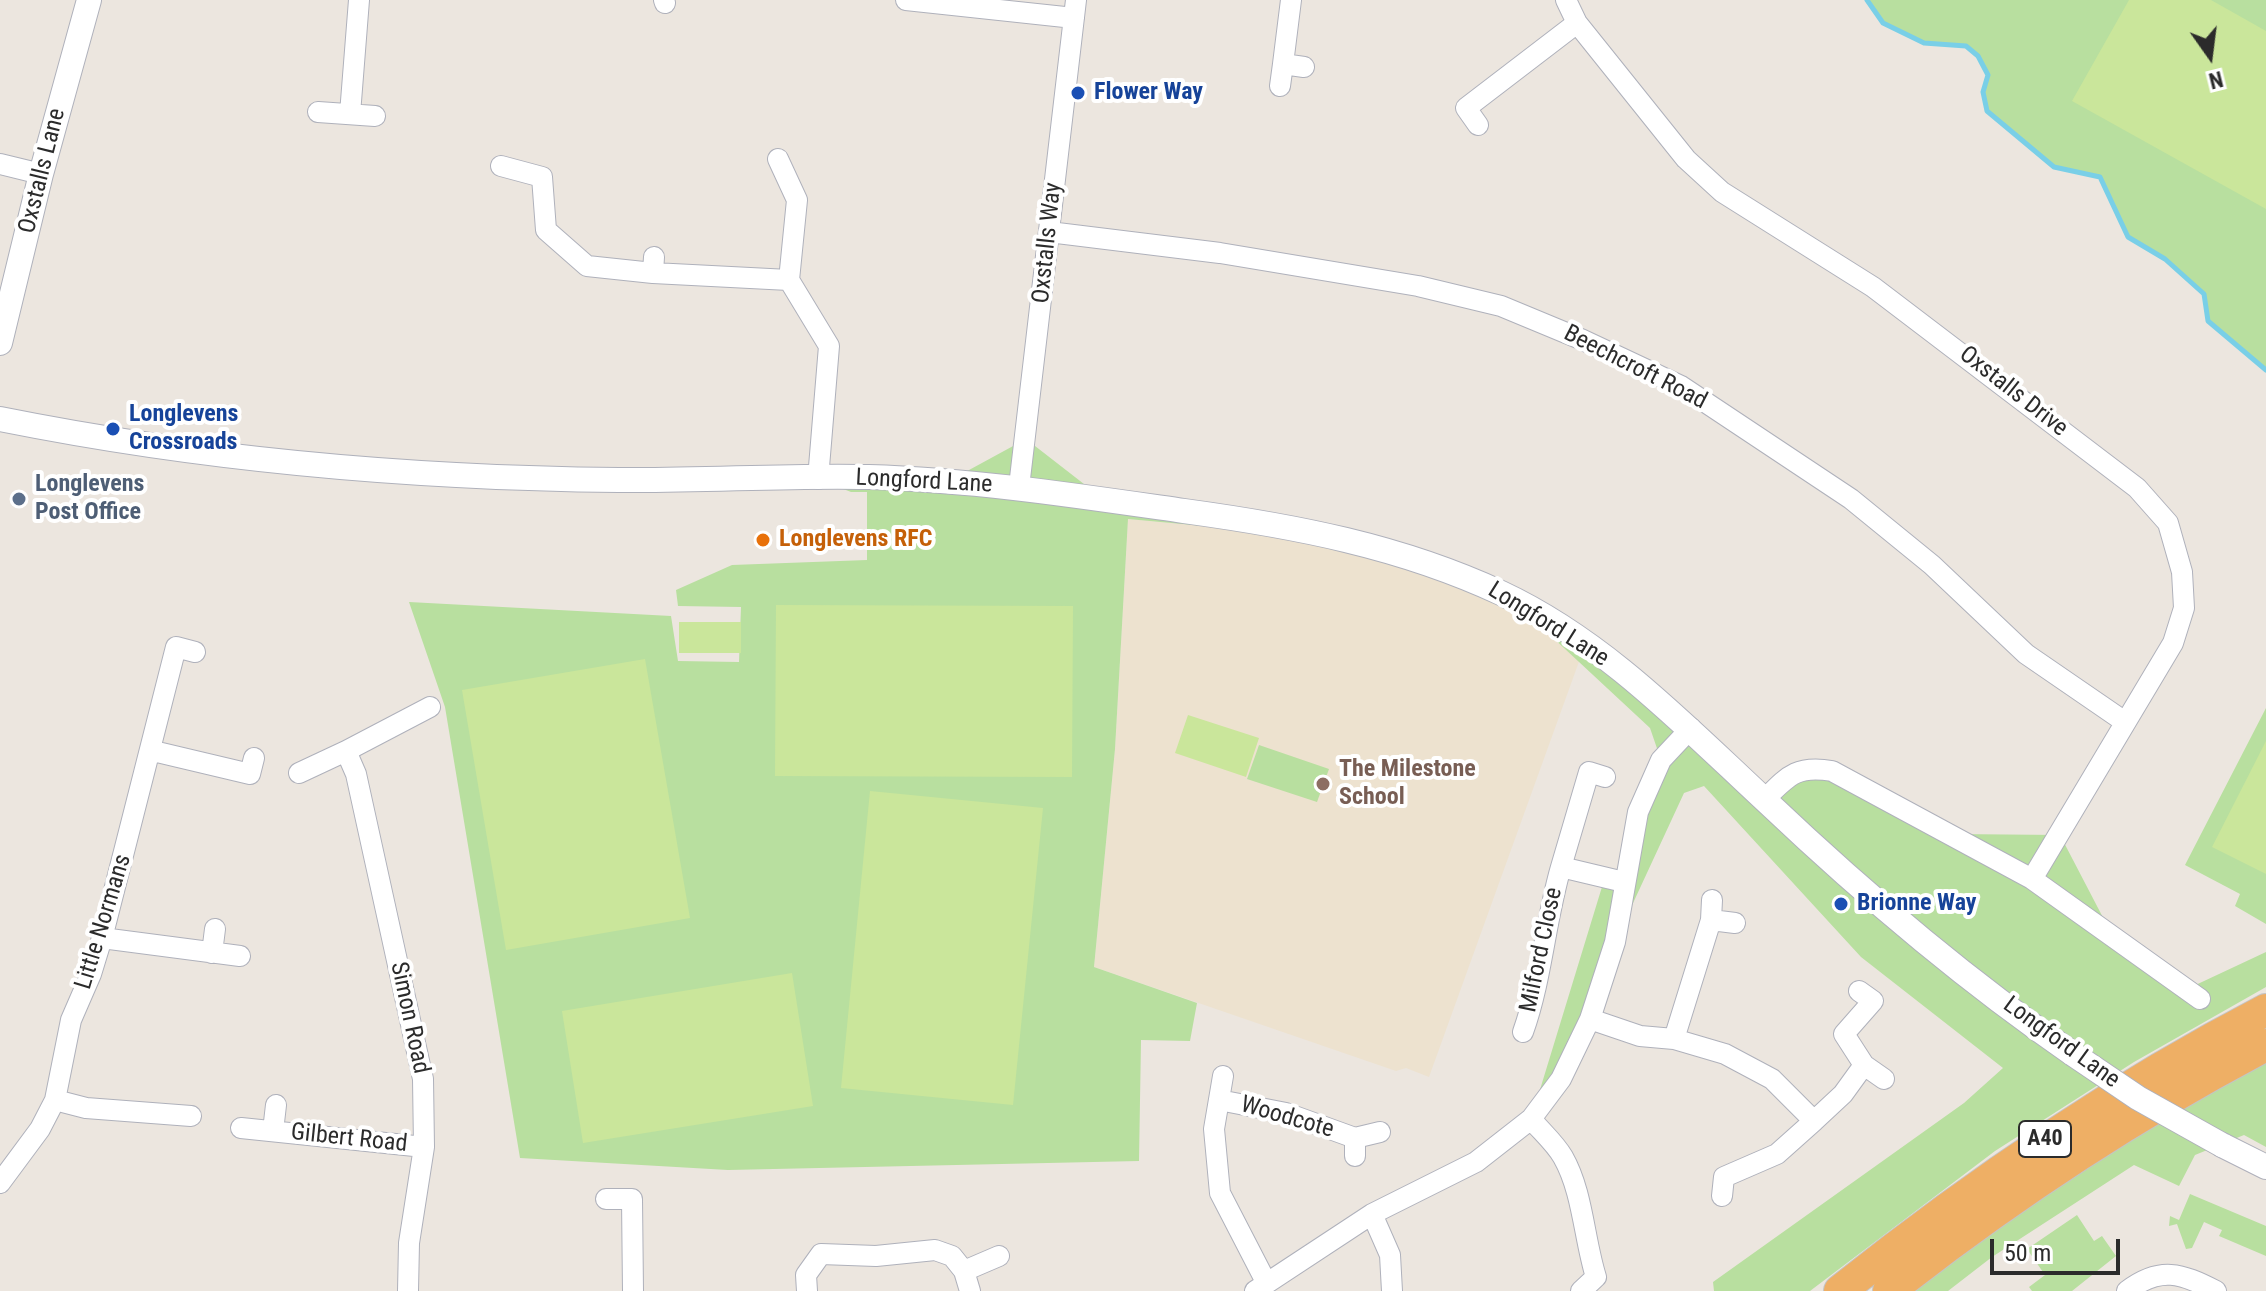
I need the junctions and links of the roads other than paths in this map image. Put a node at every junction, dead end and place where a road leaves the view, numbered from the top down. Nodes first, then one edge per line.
1 (89, 0) edge
2 (359, 0) edge
3 (906, 0) edge
4 (1291, 0) edge
5 (1566, 0) edge
6 (1075, 9) edge
7 (1577, 23) junction
8 (1283, 64) junction
9 (1304, 67) dead end
10 (1280, 86) dead end
11 (318, 112) dead end
12 (350, 114) junction
13 (375, 116) dead end
14 (1478, 125) dead end
15 (778, 159) dead end
16 (0, 164) edge
17 (501, 166) dead end
18 (41, 174) junction
19 (1049, 232) junction
20 (789, 280) junction
21 (0, 343) edge
22 (0, 419) edge
23 (818, 479) junction
24 (1019, 487) junction
25 (177, 648) dead end
26 (430, 707) dead end
27 (2125, 722) junction
28 (1691, 728) junction
29 (153, 751) junction
30 (346, 751) junction
31 (254, 758) dead end
32 (1589, 771) dead end
33 (299, 773) dead end
34 (1764, 800) junction
35 (1561, 867) junction
36 (2032, 879) junction
37 (1624, 882) junction
38 (1735, 923) dead end
39 (215, 929) dead end
40 (102, 938) junction
41 (212, 953) junction
42 (240, 956) dead end
43 (2200, 999) dead end
44 (1873, 1001) dead end
45 (2266, 1010) edge
46 (1590, 1019) junction
47 (1523, 1032) dead end
48 (1674, 1039) junction
49 (2266, 1045) edge
50 (1864, 1065) junction
51 (1223, 1076) dead end
52 (1884, 1079) dead end
53 (55, 1100) junction
54 (1219, 1100) junction
55 (276, 1105) dead end
56 (1531, 1119) junction
57 (179, 1120) dead end
58 (1814, 1121) junction
59 (241, 1128) dead end
60 (273, 1131) junction
61 (1380, 1132) dead end
62 (424, 1147) junction
63 (2266, 1167) edge
64 (1718, 1179) dead end
65 (0, 1183) edge
66 (606, 1199) dead end
67 (1372, 1214) junction
68 (999, 1256) dead end
69 (967, 1281) edge
70 (1597, 1282) edge
71 (1261, 1286) edge
72 (408, 1291) edge
73 (633, 1291) edge
74 (807, 1291) edge
75 (1392, 1291) edge
76 (1840, 1291) edge
77 (1889, 1291) edge
78 (2127, 1291) edge
79 (2216, 1291) edge

1 - 18 street, Oxstalls Lane
2 - 12 street
3 - 6 street
4 - 8 street
5 - 7 street, Oxstalls Drive
6 - 19 street, Oxstalls Way
7 - 14 street
7 - 27 street, Oxstalls Drive
8 - 9 street
8 - 10 street
11 - 12 street
12 - 13 street
15 - 20 street
16 - 18 street
17 - 20 street
18 - 21 street, Oxstalls Lane
19 - 24 street, Oxstalls Way
19 - 27 street, Beechcroft Road
20 - 23 street
22 - 23 street, Longford Lane
23 - 24 street, Longford Lane
24 - 28 street, Longford Lane
25 - 29 street, Little Normans
26 - 30 street
27 - 36 street, Oxstalls Drive
28 - 34 street, Longford Lane
28 - 37 street
29 - 31 street
29 - 40 street, Little Normans
30 - 33 street
30 - 62 street, Simon Road
32 - 35 street, Milford Close
34 - 36 street
34 - 63 street, Longford Lane, bridge
35 - 37 street, Milford Close
35 - 47 street, Milford Close
36 - 43 street
37 - 46 street
38 - 48 street
39 - 41 street
40 - 41 street
40 - 53 street, Little Normans
41 - 42 street
44 - 50 street
45 - 76 highway, A40
46 - 48 street
46 - 56 street
48 - 58 street
49 - 77 highway, A40
50 - 52 street
50 - 58 street
51 - 54 street
53 - 57 street
53 - 65 street, Little Normans
54 - 61 street, Woodcote
54 - 71 street
55 - 60 street, Gilbert Road
56 - 67 street
56 - 70 street
58 - 64 street
59 - 60 street, Gilbert Road
60 - 62 street, Gilbert Road
62 - 72 street, Simon Road
66 - 73 street
67 - 71 street
67 - 75 street
68 - 69 street
69 - 74 street
78 - 79 street

